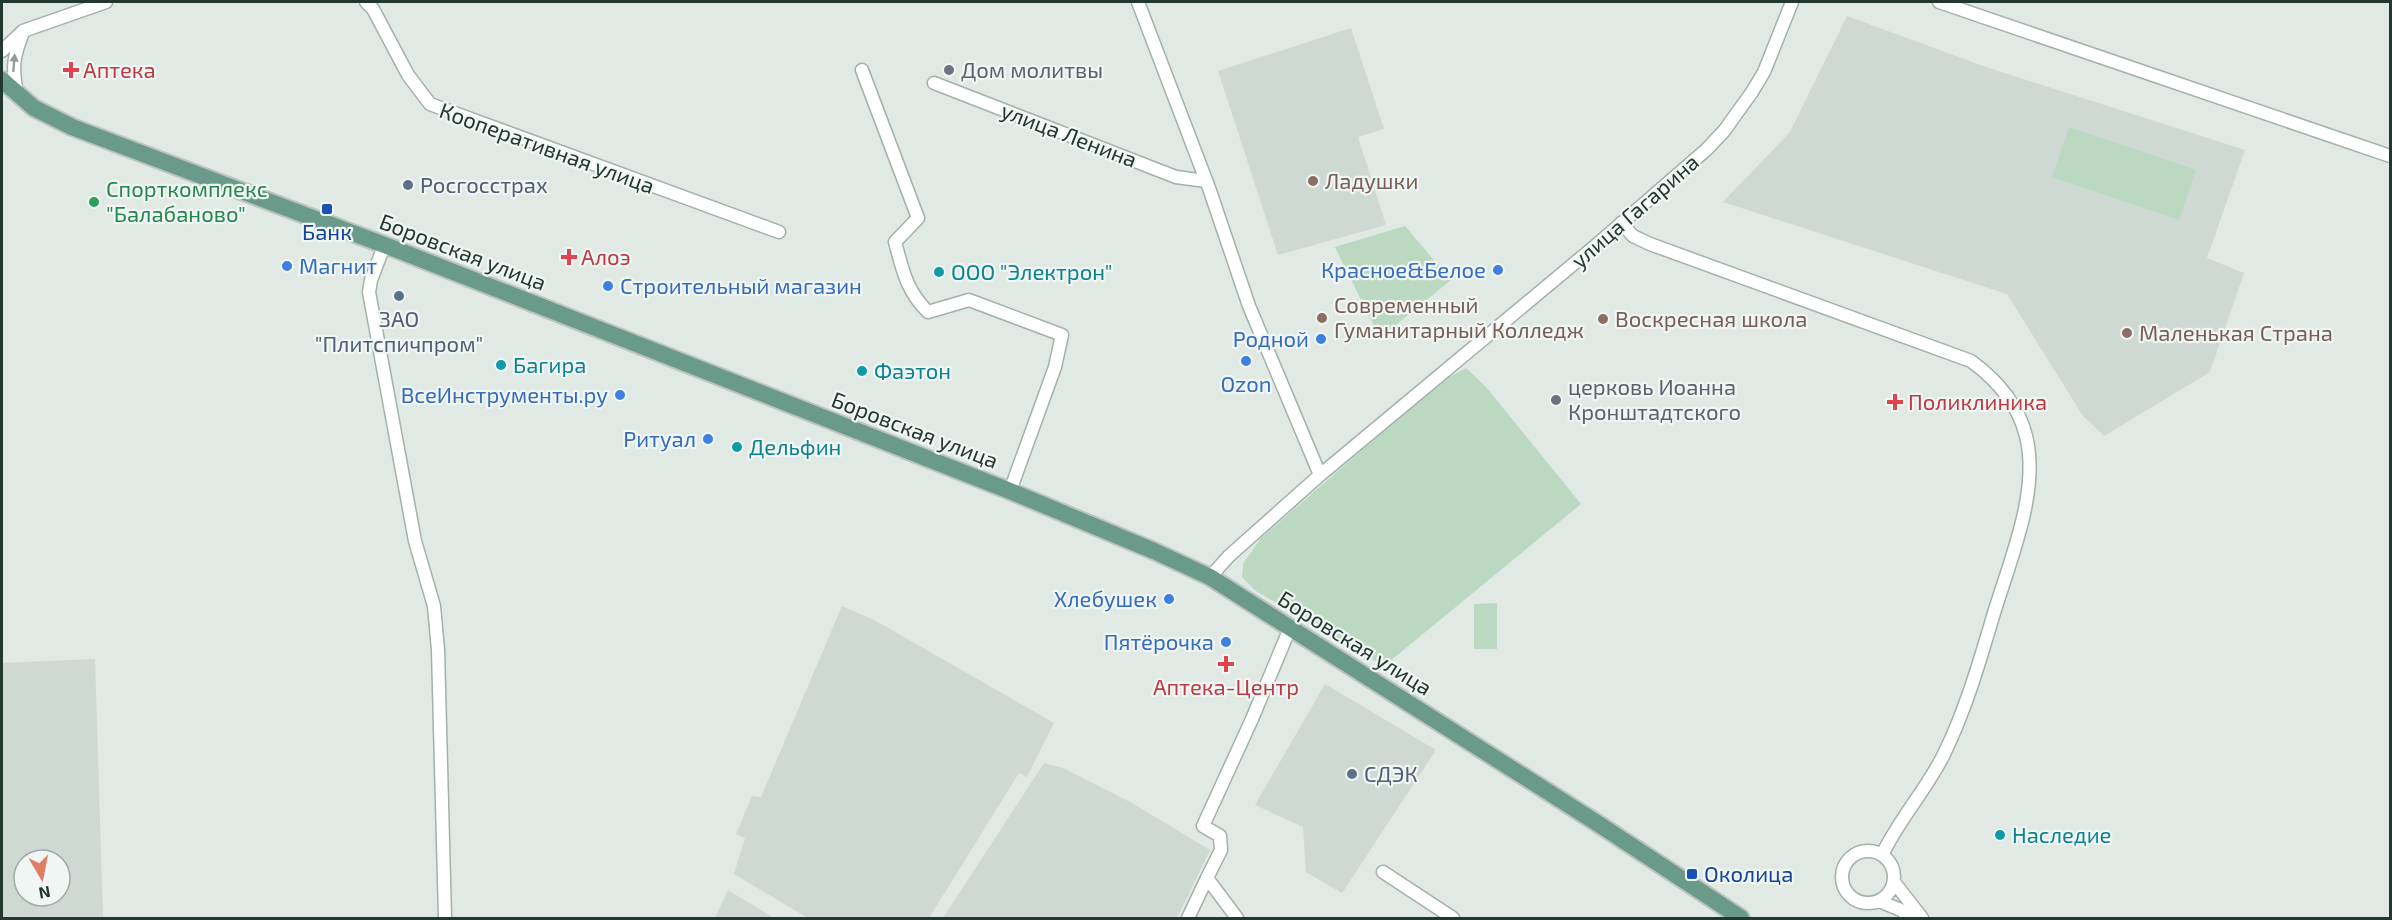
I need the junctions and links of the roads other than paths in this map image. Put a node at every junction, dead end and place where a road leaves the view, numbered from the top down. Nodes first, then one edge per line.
1 (106, 2) edge
2 (366, 2) edge
3 (1138, 2) edge
4 (1792, 2) edge
5 (1939, 2) edge
6 (23, 31) junction
7 (2, 37) edge
8 (2, 51) edge
9 (862, 70) dead end
10 (2, 80) edge
11 (934, 83) dead end
12 (17, 95) junction
13 (2391, 156) edge
14 (1206, 181) junction
15 (1622, 223) junction
16 (778, 232) dead end
17 (384, 246) junction
18 (1320, 475) junction
19 (1010, 491) junction
20 (1210, 577) junction
21 (1290, 628) junction
22 (1882, 855) junction
23 (1383, 872) dead end
24 (1207, 878) junction
25 (1894, 882) junction
26 (1879, 901) junction
27 (445, 918) edge
28 (1188, 918) edge
29 (1237, 918) edge
30 (1453, 918) edge
31 (1741, 918) edge
32 (1911, 918) edge
33 (1922, 918) edge

1 - 6 street
2 - 16 street, Кооперативная улица
3 - 14 street
4 - 15 street, улица Гагарина
5 - 13 street
6 - 7 street
6 - 8 street
12 -> 6 street
9 - 19 street
10 - 12 main road, Боровская улица
11 - 14 street, улица Ленина
12 - 17 main road, Боровская улица
14 - 18 street
15 - 18 street, улица Гагарина
15 - 22 street
17 - 19 main road, Боровская улица
17 - 27 street
18 - 20 street, улица Гагарина
19 - 20 main road, Боровская улица
20 - 21 main road, Боровская улица
21 - 24 street
21 - 31 main road, Боровская улица
22 - 25 street
22 - 26 street
23 - 30 street
24 - 28 street
24 - 29 street
25 - 26 street
25 - 33 street
26 - 32 street

